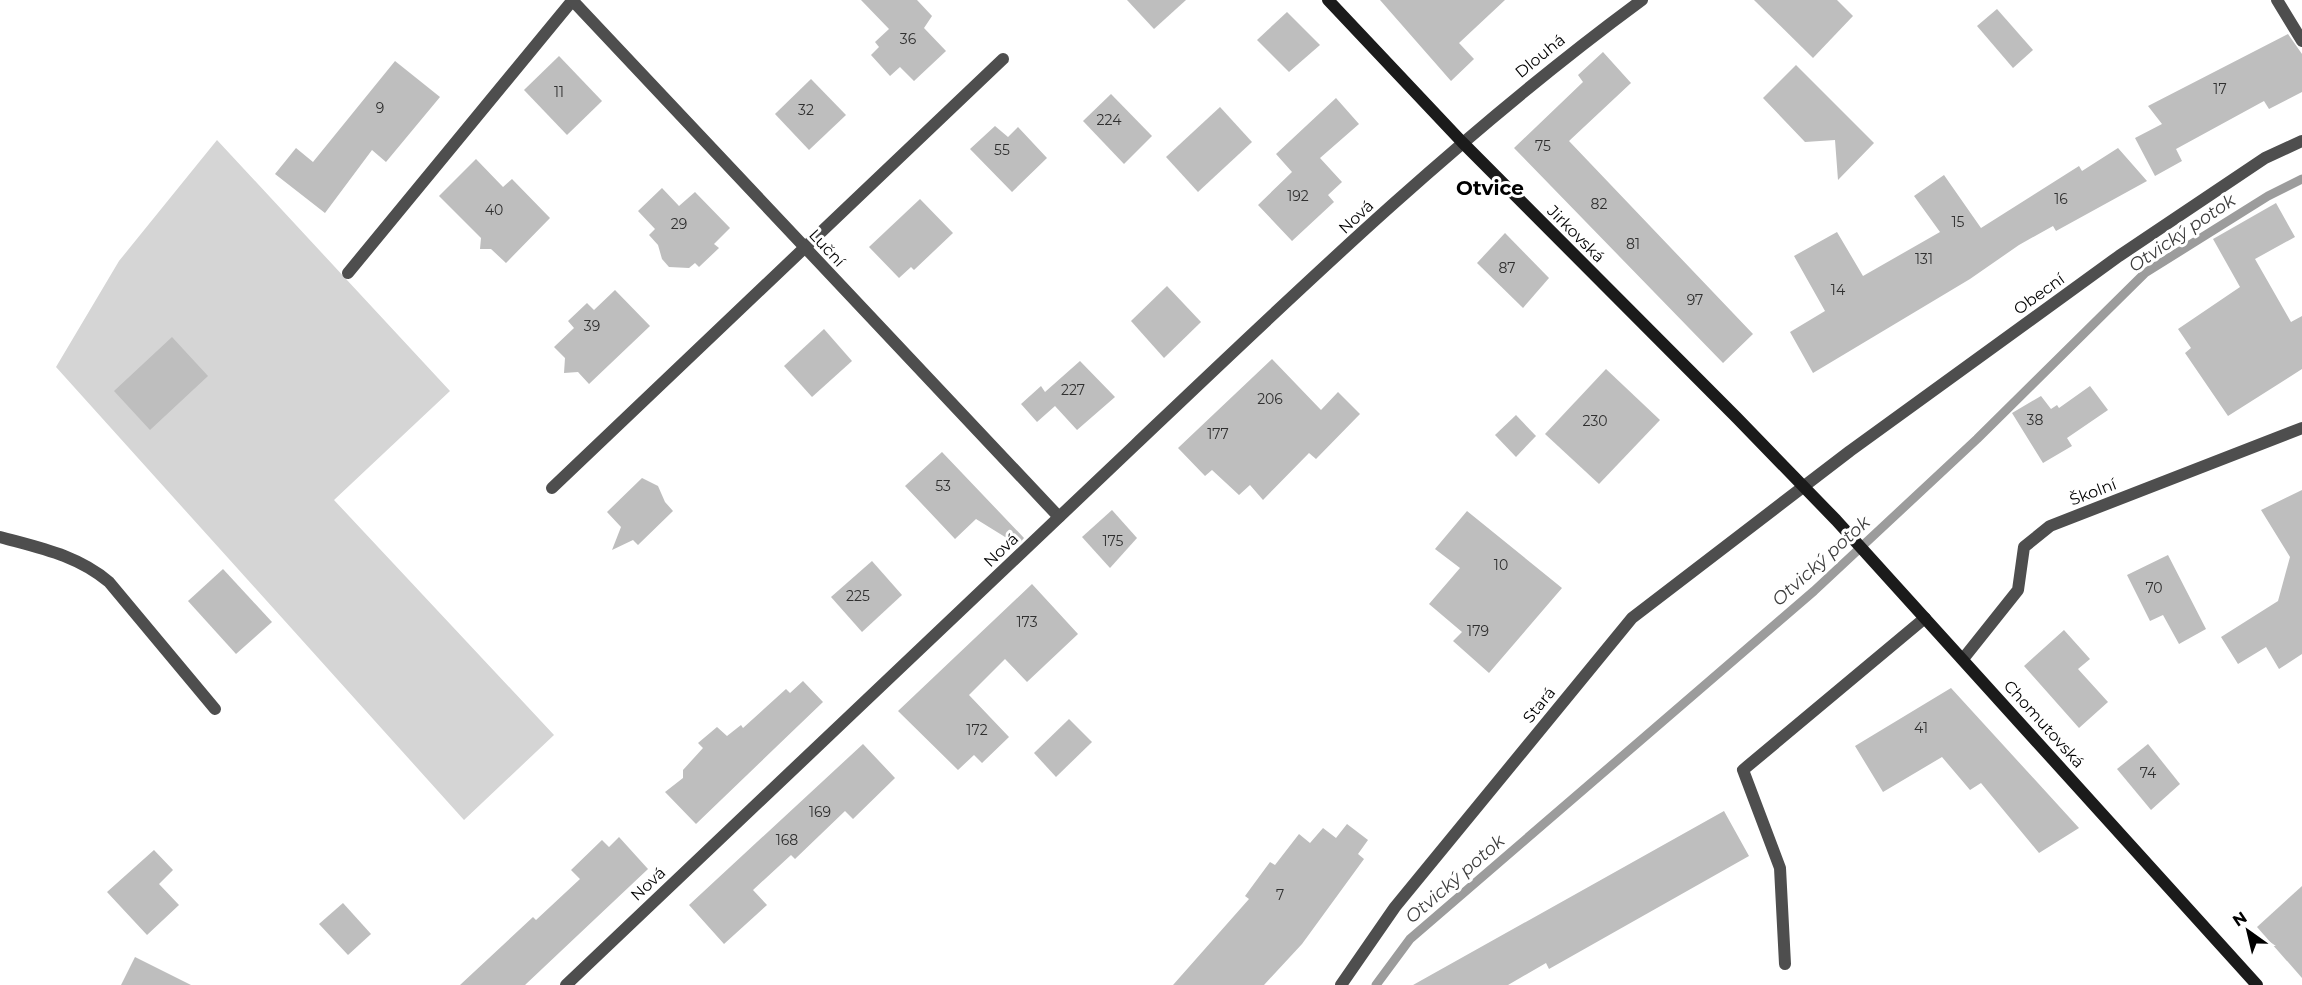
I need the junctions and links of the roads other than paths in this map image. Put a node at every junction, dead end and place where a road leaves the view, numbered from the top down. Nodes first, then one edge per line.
1 (572, 0) edge
2 (1328, 0) edge
3 (1642, 0) edge
4 (2277, 0) edge
5 (2302, 41) edge
6 (1003, 59) dead end
7 (2302, 141) edge
8 (1462, 142) junction
9 (805, 248) junction
10 (348, 273) dead end
11 (2302, 428) edge
12 (552, 488) dead end
13 (1804, 488) junction
14 (1059, 517) junction
15 (0, 537) edge
16 (1925, 618) junction
17 (1963, 659) junction
18 (215, 709) dead end
19 (1785, 964) dead end
20 (566, 985) edge
21 (1341, 985) edge
22 (2257, 985) edge

1 - 9 street, Luční
1 - 10 street, Luční
2 - 8 main road, Jirkovská
3 - 8 street, Dlouhá
4 - 5 street
6 - 9 street
7 - 13 street, Obecní
8 - 13 main road, Jirkovská
8 - 14 street, Nová
9 - 12 street
9 - 14 street, Luční
11 - 17 street, Školní
13 - 16 main road, Chomutovská
13 - 21 street, Stará
14 - 20 street, Nová
15 - 18 street
16 - 17 main road, Chomutovská
16 - 19 street
17 - 22 main road, Chomutovská

